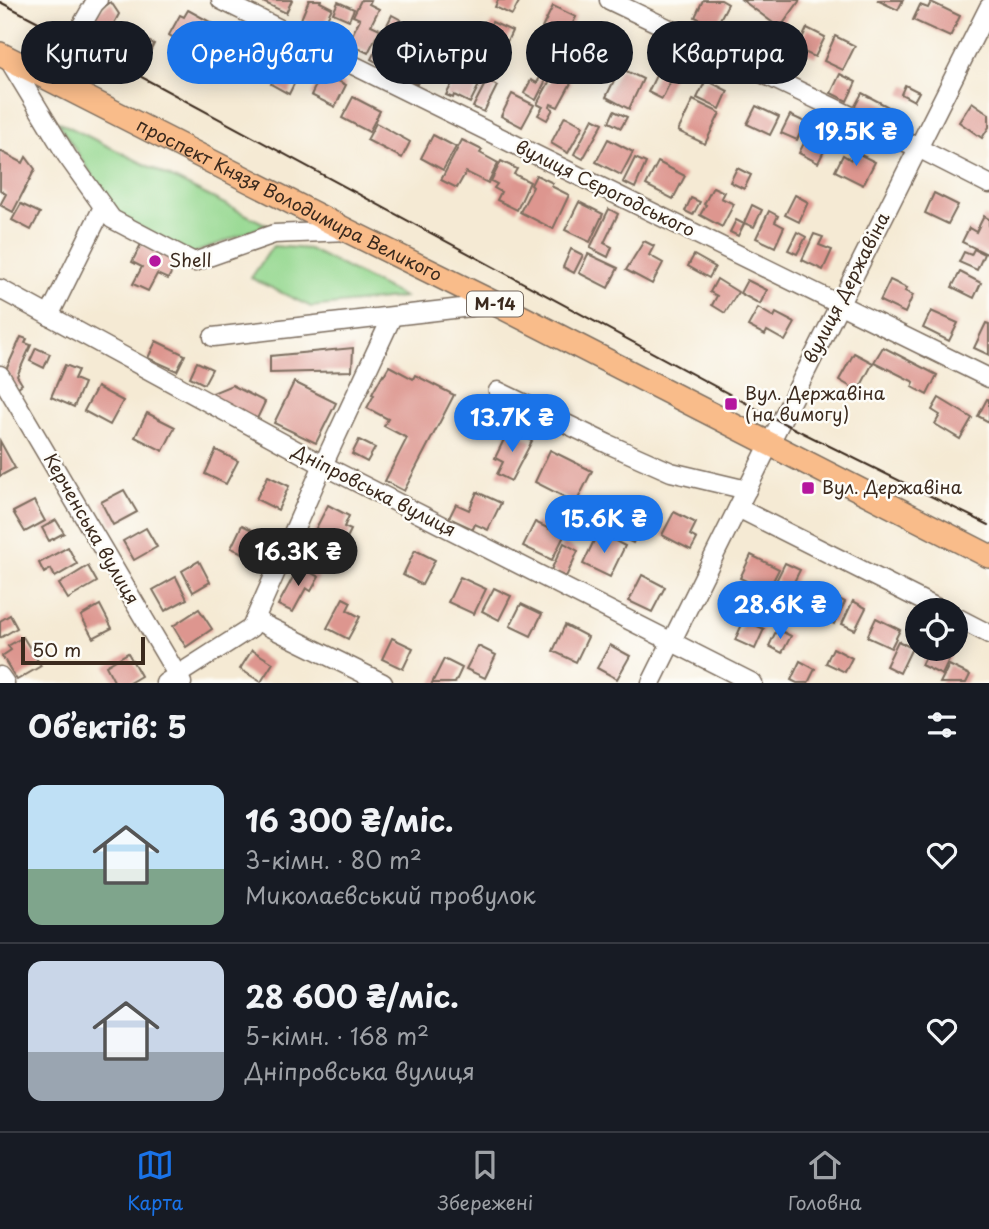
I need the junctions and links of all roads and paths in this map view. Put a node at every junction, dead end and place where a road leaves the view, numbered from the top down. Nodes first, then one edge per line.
1 (98, 0) edge
2 (221, 0) edge
3 (609, 0) edge
4 (989, 7) edge
5 (84, 21) edge
6 (3, 55) edge
7 (21, 64) edge
8 (61, 84) edge
9 (918, 148) junction
10 (989, 184) edge
11 (103, 207) junction
12 (348, 231) junction
13 (0, 289) edge
14 (496, 304) junction
15 (839, 304) junction
16 (49, 316) junction
17 (393, 317) junction
18 (213, 337) dead end
19 (0, 375) edge
20 (989, 378) edge
21 (498, 391) dead end
22 (769, 445) junction
23 (323, 465) junction
24 (747, 490) junction
25 (738, 508) junction
26 (989, 556) edge
27 (917, 598) edge
28 (255, 620) junction
29 (968, 623) edge
30 (989, 634) edge
31 (671, 641) junction
32 (0, 676) edge
33 (175, 681) edge
34 (5, 683) edge
35 (383, 683) edge
36 (651, 683) edge
37 (753, 683) edge

1 - 5 street
2 - 15 street, вулиця Сєрогодського
3 - 9 street
4 - 9 street, вулиця Державіна
6 - 7 main road, проспект Князя Володимира Великого / М-14
6 - 11 street
8 - 12 main road, проспект Князя Володимира Великого / М-14
9 - 10 street
9 - 15 street, вулиця Державіна
11 - 12 street
11 - 16 street
12 - 14 main road, проспект Князя Володимира Великого / М-14
13 - 16 street, Дніпровська вулиця
14 - 17 street
14 - 22 main road, проспект Князя Володимира Великого / М-14
15 - 20 street, вулиця Сєрогодського
15 - 22 street, вулиця Державіна
16 - 23 street, Дніпровська вулиця
17 - 18 street
17 - 23 street
19 - 33 street, Керченська вулиця
21 - 24 street
22 - 24 street, вулиця Державіна
22 - 26 main road, проспект Князя Володимира Великого / М-14
23 - 28 street
23 - 31 street, Дніпровська вулиця
24 - 25 street, вулиця Державіна
25 - 27 street
25 - 31 street, вулиця Державіна
28 - 33 street
28 - 35 street
29 - 30 street
31 - 36 street, вулиця Державіна
31 - 37 street, Дніпровська вулиця
32 - 34 street

